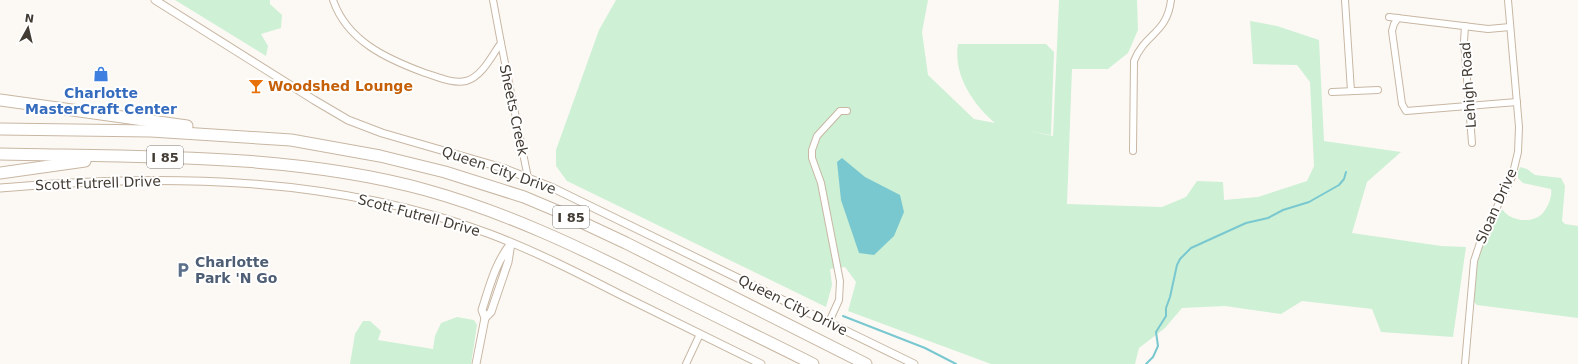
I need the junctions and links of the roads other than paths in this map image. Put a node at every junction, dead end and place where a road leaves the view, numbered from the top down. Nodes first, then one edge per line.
1 (155, 0) edge
2 (333, 0) edge
3 (492, 0) edge
4 (1171, 0) edge
5 (1345, 0) edge
6 (1508, 0) edge
7 (1389, 16) dead end
8 (1398, 18) junction
9 (1465, 26) junction
10 (1510, 27) junction
11 (501, 43) junction
12 (1378, 90) dead end
13 (1351, 91) junction
14 (1332, 92) dead end
15 (0, 100) edge
16 (1517, 102) junction
17 (1470, 106) junction
18 (847, 111) dead end
19 (0, 130) edge
20 (252, 136) junction
21 (1472, 143) dead end
22 (1133, 151) dead end
23 (0, 154) edge
24 (118, 156) junction
25 (0, 173) edge
26 (528, 178) junction
27 (0, 188) edge
28 (511, 243) junction
29 (829, 322) junction
30 (700, 334) junction
31 (476, 364) edge
32 (686, 364) edge
33 (761, 364) edge
34 (813, 364) edge
35 (866, 364) edge
36 (914, 364) edge
37 (1465, 364) edge

1 - 26 street, Queen City Drive
2 - 11 street
3 - 11 street, Sheets Creek
4 - 22 street
5 - 13 street
6 - 10 street, Sloan Drive
7 - 8 street
8 - 9 street
8 - 17 street
9 - 10 street
9 - 17 street, Lehigh Road
10 - 16 street, Sloan Drive
11 - 26 street, Sheets Creek
12 - 13 street
13 - 14 street
15 - 20 highway
16 - 17 street
16 - 37 street, Sloan Drive
17 - 21 street, Lehigh Road
18 - 29 street
19 - 20 highway, I 85
20 - 35 highway, I 85
23 - 24 highway, I 85
24 - 25 highway
24 - 34 highway, I 85
26 - 29 street, Queen City Drive
27 - 28 street, Scott Futrell Drive
28 - 30 street, Scott Futrell Drive
28 - 31 street
29 - 36 street, Queen City Drive
30 - 32 street
30 - 33 street, Scott Futrell Drive

